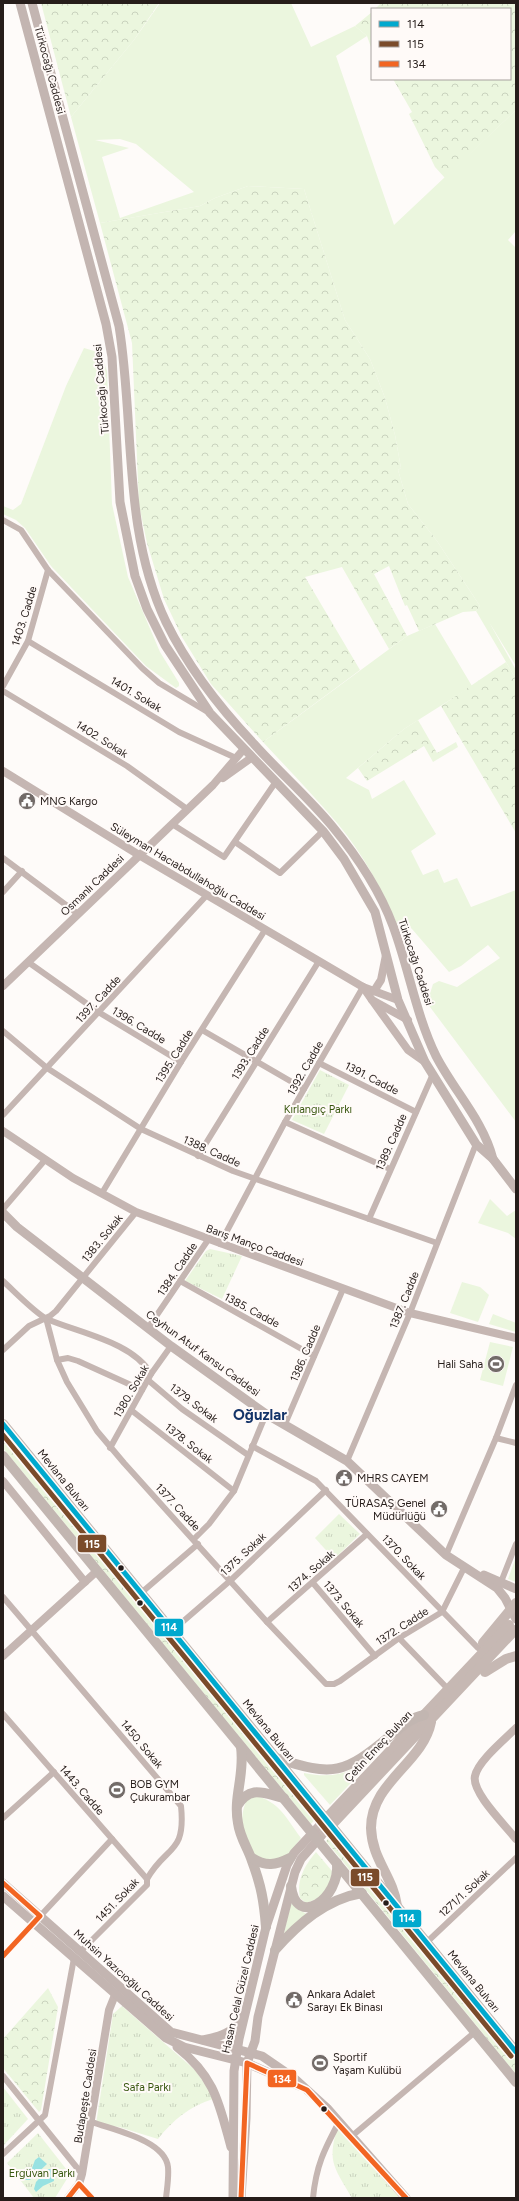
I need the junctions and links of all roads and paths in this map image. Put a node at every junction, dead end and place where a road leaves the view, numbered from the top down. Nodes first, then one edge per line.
1 (20, 3) edge
2 (32, 3) edge
3 (66, 130) junction
4 (56, 137) junction
5 (112, 357) junction
6 (124, 358) junction
7 (3, 520) edge
8 (48, 570) junction
9 (28, 641) junction
10 (3, 686) edge
11 (3, 691) edge
12 (210, 713) junction
13 (252, 742) junction
14 (243, 750) junction
15 (260, 751) junction
16 (236, 758) junction
17 (251, 758) junction
18 (3, 771) edge
19 (275, 783) junction
20 (213, 785) junction
21 (187, 809) junction
22 (172, 824) junction
23 (323, 831) junction
24 (235, 842) junction
25 (139, 855) junction
26 (3, 858) edge
27 (22, 871) junction
28 (3, 892) edge
29 (207, 895) junction
30 (78, 914) junction
31 (393, 925) junction
32 (380, 929) junction
33 (266, 930) junction
34 (386, 952) junction
35 (319, 961) junction
36 (28, 962) junction
37 (3, 986) edge
38 (363, 987) junction
39 (374, 991) junction
40 (372, 1000) junction
41 (398, 1000) junction
42 (416, 1003) junction
43 (100, 1013) junction
44 (408, 1020) junction
45 (422, 1020) junction
46 (202, 1030) junction
47 (3, 1031) edge
48 (256, 1061) junction
49 (181, 1062) junction
50 (425, 1062) junction
51 (319, 1063) junction
52 (47, 1068) junction
53 (433, 1074) junction
54 (304, 1089) junction
55 (416, 1112) junction
56 (3, 1115) edge
57 (285, 1122) junction
58 (141, 1129) junction
59 (3, 1131) edge
60 (476, 1144) junction
61 (198, 1156) junction
62 (493, 1159) junction
63 (45, 1160) junction
64 (390, 1169) junction
65 (254, 1179) junction
66 (516, 1189) edge
67 (102, 1193) junction
68 (3, 1209) edge
69 (136, 1212) junction
70 (3, 1213) edge
71 (369, 1219) junction
72 (208, 1240) junction
73 (437, 1243) junction
74 (220, 1244) junction
75 (83, 1277) junction
76 (3, 1281) edge
77 (180, 1282) junction
78 (343, 1289) junction
79 (410, 1313) junction
80 (46, 1318) junction
81 (148, 1328) junction
82 (516, 1338) edge
83 (171, 1346) junction
84 (3, 1350) edge
85 (314, 1356) junction
86 (57, 1360) junction
87 (150, 1377) junction
88 (516, 1385) edge
89 (142, 1390) junction
90 (132, 1410) junction
91 (266, 1414) junction
92 (3, 1424) edge
93 (285, 1424) junction
94 (496, 1438) junction
95 (516, 1442) edge
96 (252, 1446) junction
97 (110, 1448) junction
98 (248, 1455) junction
99 (3, 1456) edge
100 (347, 1461) junction
101 (4, 1485) edge
102 (326, 1490) junction
103 (234, 1491) junction
104 (368, 1534) junction
105 (196, 1542) junction
106 (516, 1544) edge
107 (446, 1555) junction
108 (464, 1568) junction
109 (97, 1571) junction
110 (231, 1580) junction
111 (85, 1582) junction
112 (501, 1582) junction
113 (313, 1583) junction
114 (516, 1589) edge
115 (141, 1593) junction
116 (3, 1597) edge
117 (514, 1606) edge
118 (442, 1612) junction
119 (267, 1622) junction
120 (514, 1628) edge
121 (32, 1630) junction
122 (172, 1631) junction
123 (399, 1638) junction
124 (478, 1648) junction
125 (3, 1656) edge
126 (375, 1656) junction
127 (516, 1656) edge
128 (485, 1672) junction
129 (331, 1684) joint
130 (454, 1687) junction
131 (3, 1714) edge
132 (428, 1717) junction
133 (516, 1728) edge
134 (241, 1747) junction
135 (275, 1757) junction
136 (54, 1772) junction
137 (284, 1798) junction
138 (237, 1806) junction
139 (3, 1818) edge
140 (323, 1829) joint
141 (112, 1839) junction
142 (516, 1839) edge
143 (301, 1852) junction
144 (252, 1858) junction
145 (290, 1858) junction
146 (516, 1858) edge
147 (337, 1863) junction
148 (147, 1879) junction
149 (3, 1883) edge
150 (291, 1886) junction
151 (362, 1894) junction
152 (3, 1896) edge
153 (397, 1906) junction
154 (37, 1919) junction
155 (266, 1927) junction
156 (426, 1942) junction
157 (275, 1950) junction
158 (77, 1955) junction
159 (3, 1956) edge
160 (115, 1994) junction
161 (247, 2007) junction
162 (475, 2032) junction
163 (166, 2038) junction
164 (198, 2040) junction
165 (237, 2050) junction
166 (516, 2052) edge
167 (250, 2053) junction
168 (236, 2061) junction
169 (247, 2063) junction
170 (3, 2076) edge
171 (516, 2082) edge
172 (307, 2090) junction
173 (38, 2122) junction
174 (92, 2122) junction
175 (339, 2122) junction
176 (352, 2136) junction
177 (3, 2154) edge
178 (234, 2158) junction
179 (82, 2174) junction
180 (79, 2184) junction
181 (68, 2198) edge
182 (92, 2198) edge
183 (166, 2198) edge
184 (233, 2198) edge
185 (241, 2198) edge
186 (313, 2198) edge
187 (406, 2198) edge

1 - 4 main road, Türkocağı Caddesi
2 - 3 main road, Türkocağı Caddesi
3 - 4 main road
3 - 6 main road, Türkocağı Caddesi
4 - 5 main road, Türkocağı Caddesi
5 - 6 main road
5 - 12 main road, Türkocağı Caddesi
6 - 13 main road, Türkocağı Caddesi
7 - 8 street
8 - 9 street, 1403. Cadde
8 - 12 street
9 - 10 street, 1403. Cadde
9 - 16 street, 1401. Sokak
11 - 21 street, 1402. Sokak
12 - 14 main road, Türkocağı Caddesi
13 - 14 main road
13 - 15 main road, Türkocağı Caddesi
14 - 16 street, Osmanlı Caddesi
14 - 17 main road, Türkocağı Caddesi
15 - 17 main road
15 - 31 main road, Türkocağı Caddesi
16 - 20 street, Osmanlı Caddesi
17 - 19 main road, Türkocağı Caddesi
17 - 20 street, Osmanlı Caddesi
18 - 25 street, Süleyman Hacıabdullahoğlu Caddesi
19 - 23 main road, Türkocağı Caddesi
19 - 24 street
20 - 21 street, Osmanlı Caddesi
21 - 22 street, Osmanlı Caddesi
22 - 24 street
22 - 25 street, Osmanlı Caddesi
23 - 24 street
23 - 32 main road, Türkocağı Caddesi
25 - 29 street, Süleyman Hacıabdullahoğlu Caddesi
25 - 30 street, Osmanlı Caddesi
26 - 27 street
27 - 28 street
27 - 30 street
29 - 33 street, Süleyman Hacıabdullahoğlu Caddesi
29 - 43 street, 1397. Cadde
30 - 36 street, Osmanlı Caddesi
31 - 32 main road
31 - 42 main road, Türkocağı Caddesi
32 - 34 main road, Türkocağı Caddesi
33 - 35 street, Süleyman Hacıabdullahoğlu Caddesi
33 - 46 street, 1395. Cadde
34 - 39 street
34 - 41 main road, Türkocağı Caddesi
35 - 38 street, Süleyman Hacıabdullahoğlu Caddesi
35 - 48 street, 1393. Cadde
36 - 37 street, Osmanlı Caddesi
36 - 43 street, 1396. Cadde
38 - 39 street, Süleyman Hacıabdullahoğlu Caddesi
38 - 40 street, Süleyman Hacıabdullahoğlu Caddesi
38 - 51 street, 1392. Cadde
39 - 41 street, Süleyman Hacıabdullahoğlu Caddesi
40 - 44 street, Süleyman Hacıabdullahoğlu Caddesi
40 - 50 street
41 - 42 main road
41 - 44 main road, Türkocağı Caddesi
42 - 45 main road, Türkocağı Caddesi
43 - 49 street, 1396. Cadde
43 - 52 street, 1397. Cadde
44 - 45 main road
44 - 50 main road, Türkocağı Caddesi
45 - 62 main road, Türkocağı Caddesi
46 - 48 street
46 - 49 street, 1395. Cadde
47 - 52 street, 1388. Cadde
48 - 54 street
48 - 61 street, 1393. Cadde
49 - 58 street, 1395. Cadde
50 - 53 main road, Türkocağı Caddesi
51 - 54 street, 1392. Cadde
51 - 55 street, 1391. Cadde
52 - 56 street, 1397. Cadde
52 - 58 street, 1388. Cadde
53 - 55 street, 1389. Cadde
53 - 60 main road, Türkocağı Caddesi
54 - 57 street, 1392. Cadde
55 - 64 street, 1389. Cadde
57 - 64 street
57 - 65 street, 1392. Cadde
58 - 61 street, 1388. Cadde
58 - 67 street, 1395. Cadde
59 - 63 street, Barış Manço Caddesi
60 - 62 main road, Türkocağı Caddesi
60 - 73 street, 1387. Cadde
61 - 65 street, 1388. Cadde
62 - 66 main road, Türkocağı Caddesi
63 - 67 street, Barış Manço Caddesi
63 - 68 street
64 - 71 street, 1389. Cadde
65 - 71 street, 1388. Cadde
65 - 74 street, 1392. Cadde
67 - 69 street, Barış Manço Caddesi
69 - 72 street, Barış Manço Caddesi
69 - 75 street, 1383. Sokak
70 - 75 main road, Ceyhun Atuf Kansu Caddesi
71 - 73 street, 1388. Cadde
72 - 74 street, Barış Manço Caddesi
72 - 77 street, 1384. Cadde
73 - 79 street, 1387. Cadde
74 - 78 street, Barış Manço Caddesi
75 - 80 street, 1383. Sokak
75 - 81 main road, Ceyhun Atuf Kansu Caddesi
76 - 80 street
77 - 81 street, 1384. Cadde
77 - 85 street, 1385. Cadde
78 - 79 street, Barış Manço Caddesi
78 - 85 street, 1386. Cadde
79 - 82 street, Barış Manço Caddesi
79 - 100 street, 1387. Cadde
80 - 84 street, 1383. Sokak
80 - 86 street, 1377. Cadde
80 - 87 street, 1379. Sokak
81 - 83 main road, Ceyhun Atuf Kansu Caddesi
83 - 87 street, 1380. Sokak
83 - 91 main road, Ceyhun Atuf Kansu Caddesi
85 - 93 street, 1386. Cadde
86 - 89 street
86 - 97 street, 1377. Cadde
87 - 89 street, 1380. Sokak
87 - 98 street, 1379. Sokak
88 - 94 street
89 - 90 street, 1380. Sokak
90 - 97 street, 1380. Sokak
90 - 103 street, 1378. Sokak
91 - 93 main road, Ceyhun Atuf Kansu Caddesi
91 - 96 street
92 - 115 highway, Mevlana Bulvarı
93 - 100 main road, Ceyhun Atuf Kansu Caddesi
94 - 95 street
94 - 107 street
96 - 98 street
96 - 102 street, 1370. Sokak
97 - 105 street, 1377. Cadde
98 - 103 street
99 - 109 highway
100 - 107 main road, Ceyhun Atuf Kansu Caddesi
101 - 111 street
102 - 104 street, 1370. Sokak
102 - 110 street, 1375. Sokak
103 - 105 street
104 - 113 street, 1374. Sokak
104 - 118 street, 1370. Sokak
105 - 110 street, 1377. Cadde
105 - 115 street
106 - 112 street
107 - 108 main road, Ceyhun Atuf Kansu Caddesi
108 - 112 main road, Ceyhun Atuf Kansu Caddesi
108 - 117 main road, Ceyhun Atuf Kansu Caddesi
108 - 118 street, 1372. Cadde
109 - 111 street
109 - 134 highway
110 - 119 street, 1377. Cadde
110 - 122 street, 1375. Sokak
111 - 121 street
112 - 114 main road, Ceyhun Atuf Kansu Caddesi
113 - 119 street, 1374. Sokak
113 - 126 street, 1373. Sokak
115 - 122 highway, Mevlana Bulvarı
116 - 121 street, 1450. Sokak
117 - 120 main road, Ceyhun Atuf Kansu Caddesi
117 - 124 main road, Çetin Emeç Bulvarı
118 - 123 street, 1372. Cadde
118 - 124 street, 1370. Sokak
119 - 129 street, 1377. Cadde
120 - 128 main road, Çetin Emeç Bulvarı
120 - 130 main road, Çetin Emeç Bulvarı
121 - 125 street
121 - 148 street, 1450. Sokak
122 - 135 highway, Mevlana Bulvarı
123 - 126 street, 1372. Cadde
123 - 130 street
124 - 130 main road, Çetin Emeç Bulvarı
126 - 129 street, 1372. Cadde
127 - 128 main road
128 - 130 main road, Çetin Emeç Bulvarı
130 - 132 main road, Çetin Emeç Bulvarı
131 - 136 street, 1443. Cadde
132 - 135 highway
132 - 140 main road, Çetin Emeç Bulvarı
132 - 153 main road
133 - 142 street
134 - 137 highway
134 - 138 highway
135 - 153 highway, Mevlana Bulvarı
136 - 139 street
136 - 141 street, 1443. Cadde
137 - 138 highway
137 - 147 highway
138 - 144 highway
140 - 143 main road, Hasan Celal Güzel Caddesi
141 - 148 street, 1443. Cadde
141 - 154 street
143 - 145 main road, Hasan Celal Güzel Caddesi
143 - 150 main road, Hasan Celal Güzel Caddesi
144 - 145 highway
144 - 155 highway
145 - 155 main road, Hasan Celal Güzel Caddesi
146 - 156 street, 1271/1. Sokak
147 - 150 highway
147 - 151 highway
148 - 158 street, 1451. Sokak
149 - 154 main road, Muhsin Yazıcıoğlu Caddesi
150 - 157 main road, Hasan Celal Güzel Caddesi
151 - 157 highway
151 - 162 highway
152 - 154 main road, Muhsin Yazıcıoğlu Caddesi
153 - 156 highway, Mevlana Bulvarı
154 - 158 main road, Muhsin Yazıcıoğlu Caddesi
154 - 159 street
155 - 161 main road, Hasan Celal Güzel Caddesi
156 - 166 highway, Mevlana Bulvarı
157 - 167 main road, Hasan Celal Güzel Caddesi
158 - 160 main road, Muhsin Yazıcıoğlu Caddesi
158 - 164 main road, Muhsin Yazıcıoğlu Caddesi
158 - 173 street
160 - 163 main road, Muhsin Yazıcıoğlu Caddesi
160 - 174 street, Budapeşte Caddesi
161 - 164 main road
161 - 165 main road, Hasan Celal Güzel Caddesi
162 - 171 highway
162 - 176 street
163 - 168 main road, Muhsin Yazıcıoğlu Caddesi
163 - 178 main road
164 - 165 main road, Muhsin Yazıcıoğlu Caddesi
165 - 167 main road, Muhsin Yazıcıoğlu Caddesi
165 - 168 main road, Hasan Celal Güzel Caddesi
167 - 169 main road, Hasan Celal Güzel Caddesi
167 - 172 main road, Muhsin Yazıcıoğlu Caddesi
168 - 169 main road, Muhsin Yazıcıoğlu Caddesi
168 - 178 main road, Hasan Celal Güzel Caddesi
169 - 172 main road, Muhsin Yazıcıoğlu Caddesi
169 - 185 main road, Hasan Celal Güzel Caddesi
170 - 173 street
172 - 175 main road, Muhsin Yazıcıoğlu Caddesi
173 - 177 street
173 - 179 street
174 - 179 street, Budapeşte Caddesi
174 - 183 street
175 - 176 main road, Muhsin Yazıcıoğlu Caddesi
175 - 186 street
176 - 187 main road, Muhsin Yazıcıoğlu Caddesi
178 - 184 main road, Hasan Celal Güzel Caddesi
179 - 180 street, Budapeşte Caddesi
180 - 181 street, Budapeşte Caddesi
180 - 182 street

